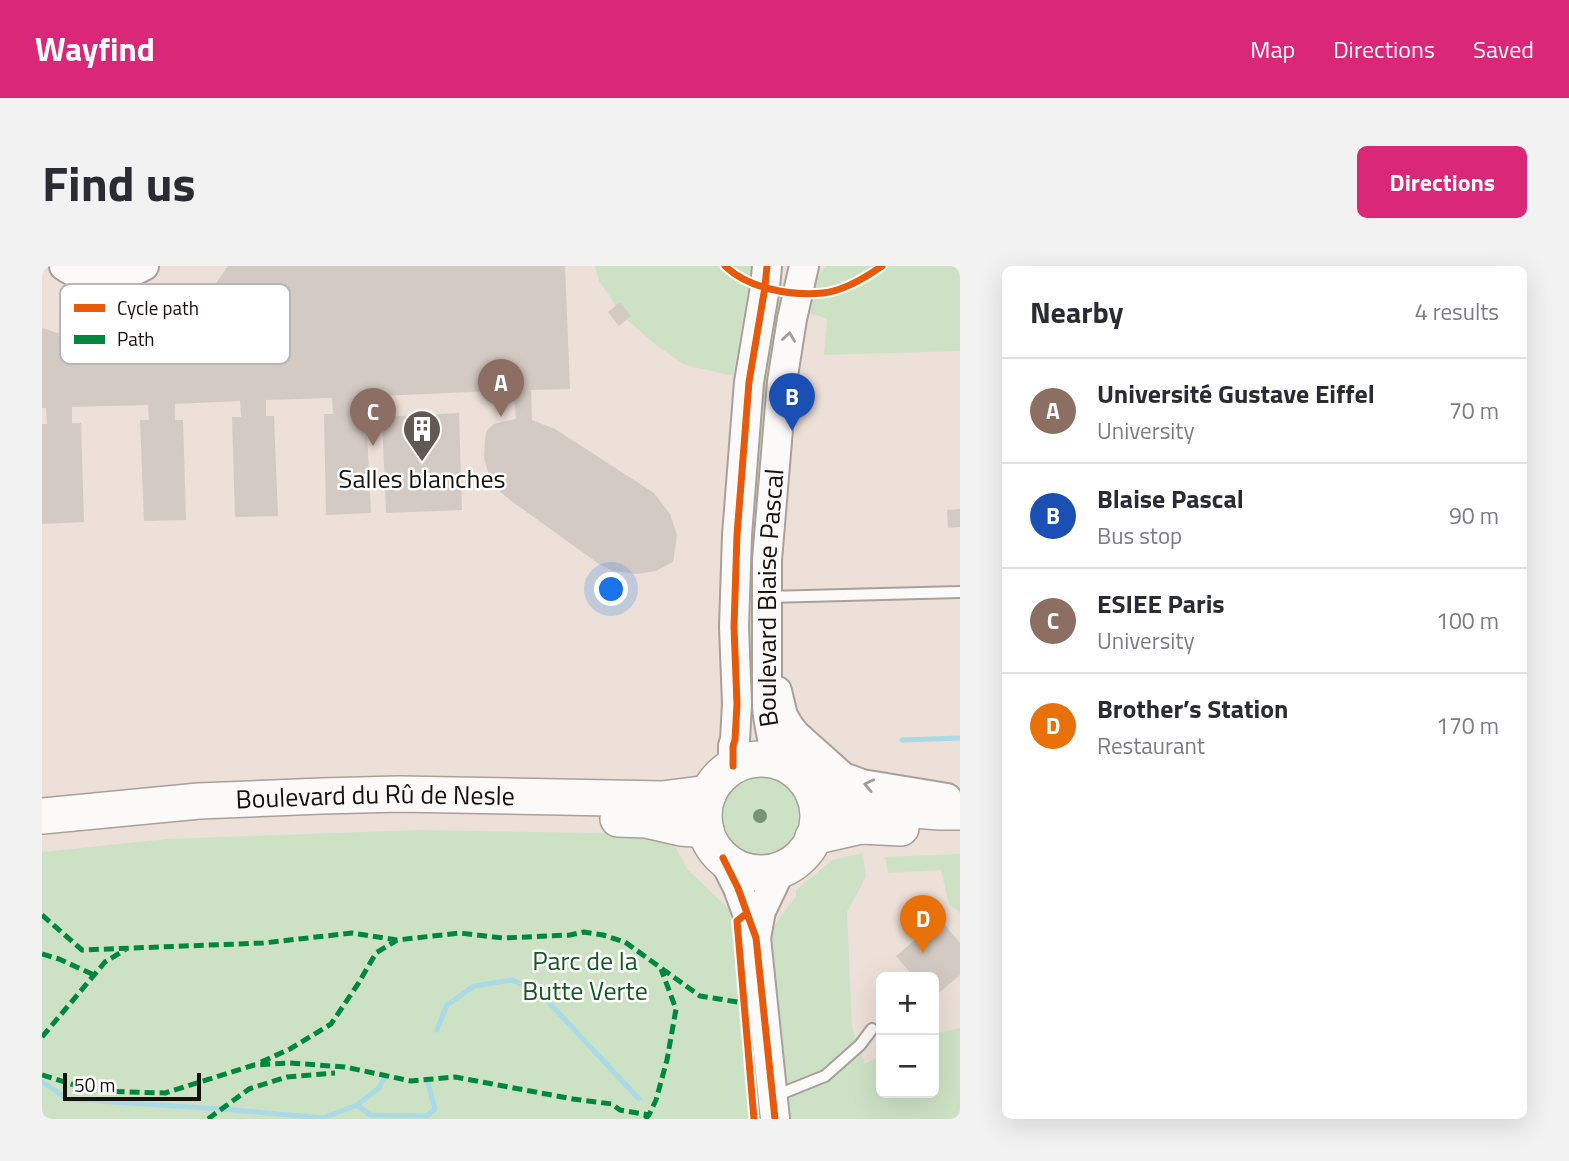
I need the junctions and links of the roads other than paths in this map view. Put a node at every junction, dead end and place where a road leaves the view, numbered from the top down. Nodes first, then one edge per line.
1 (64, 266) edge
2 (144, 266) edge
3 (767, 266) edge
4 (804, 266) edge
5 (960, 592) edge
6 (767, 610) junction
7 (776, 761) junction
8 (733, 766) junction
9 (709, 793) junction
10 (814, 796) junction
11 (960, 800) edge
12 (960, 812) edge
13 (42, 816) edge
14 (960, 830) edge
15 (42, 835) edge
16 (813, 837) junction
17 (714, 844) junction
18 (780, 869) junction
19 (756, 938) junction
20 (872, 1029) dead end
21 (774, 1108) edge

1 - 2 street
3 - 8 street, Boulevard Blaise Pascal
6 -> 4 street, Boulevard Blaise Pascal
5 - 6 lane
6 - 7 street, Boulevard Blaise Pascal
11 -> 6 street
7 - 8 main road
7 - 10 main road
8 - 9 main road
9 - 13 main road, Boulevard du Rû de Nesle
9 - 17 main road
10 - 12 main road
10 - 16 main road
14 - 16 main road
15 - 17 main road
16 - 18 main road
17 - 18 main road
17 - 19 street
18 - 19 street
19 - 21 street
20 - 21 lane

